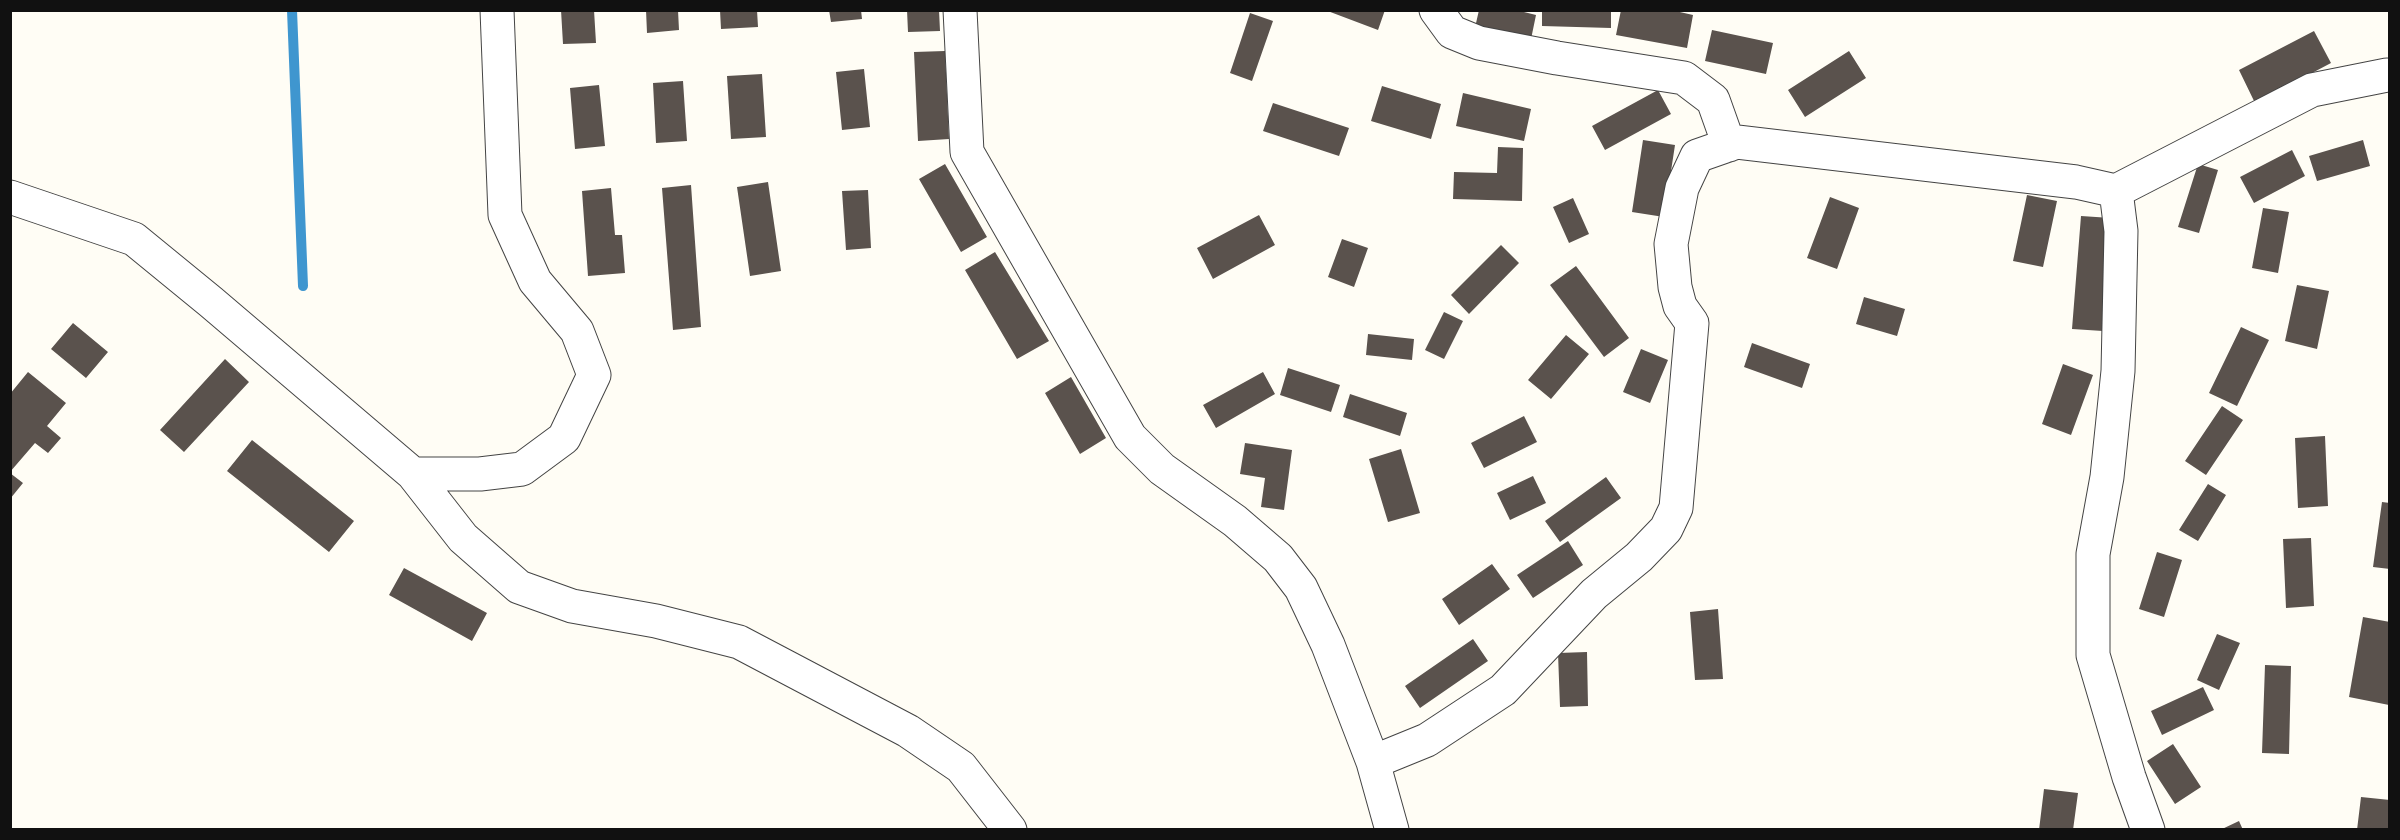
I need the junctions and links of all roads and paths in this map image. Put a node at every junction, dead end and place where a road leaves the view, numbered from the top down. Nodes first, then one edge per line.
1 (497, 10) edge
2 (960, 10) edge
3 (1436, 10) edge
4 (2387, 75) dead end
5 (1729, 145) junction
6 (2116, 191) junction
7 (10, 197) edge
8 (414, 474) junction
9 (1373, 762) junction
10 (1010, 830) edge
11 (1392, 830) edge
12 (2148, 830) edge

1 - 8 street
2 - 9 street
3 - 5 street
4 - 6 street
5 - 6 street
5 - 9 street
6 - 12 street
7 - 8 street
8 - 10 street
9 - 11 street

